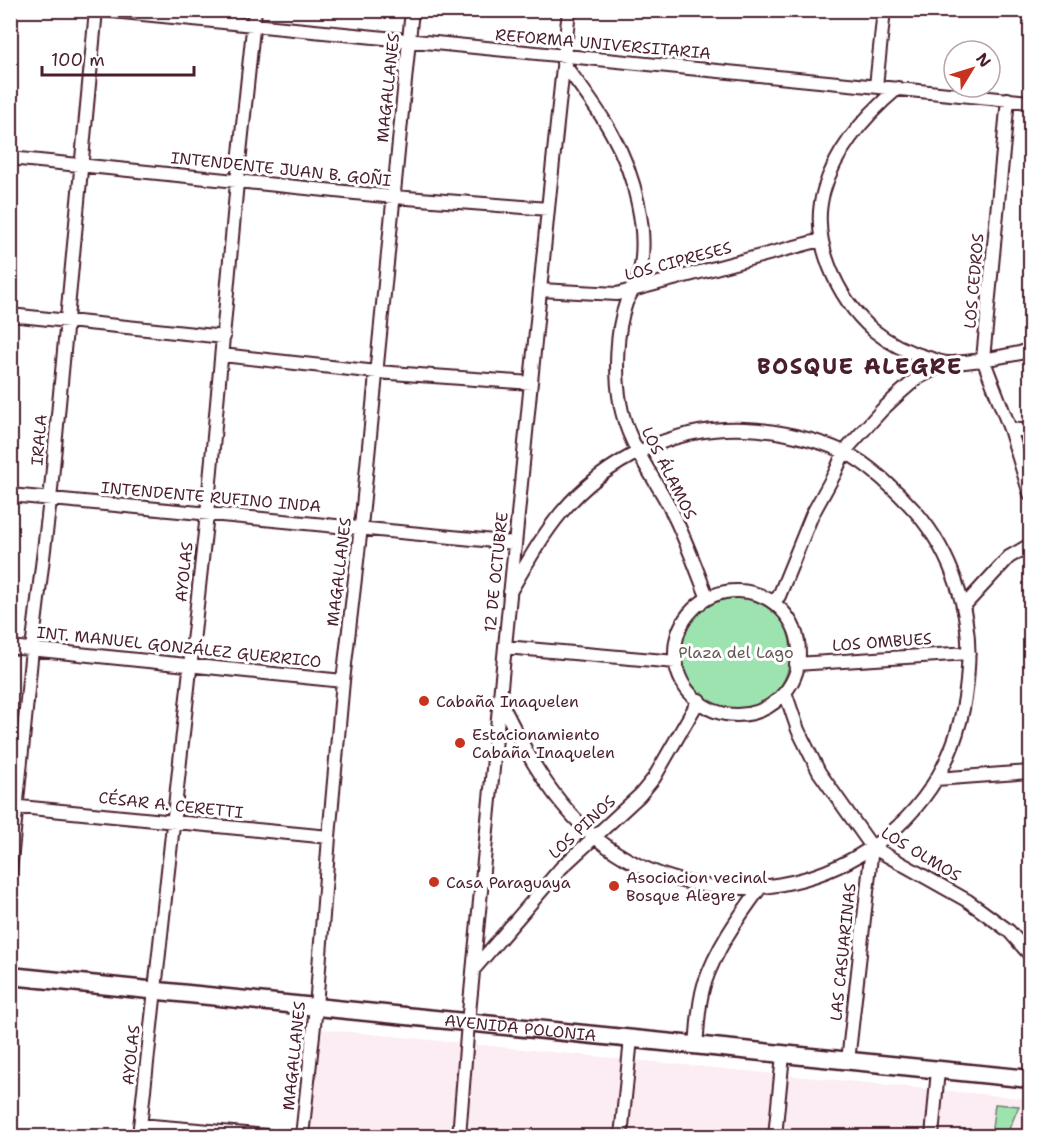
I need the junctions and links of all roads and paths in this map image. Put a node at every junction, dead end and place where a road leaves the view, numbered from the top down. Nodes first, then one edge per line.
1 (96, 10) edge
2 (102, 10) edge
3 (255, 10) edge
4 (412, 10) edge
5 (569, 10) edge
6 (884, 10) edge
7 (254, 26) junction
8 (409, 41) junction
9 (563, 60) junction
10 (876, 86) junction
11 (898, 88) junction
12 (1008, 99) junction
13 (1030, 102) edge
14 (10, 158) edge
15 (82, 165) junction
16 (237, 182) junction
17 (394, 197) junction
18 (548, 209) junction
19 (821, 240) junction
20 (540, 290) junction
21 (632, 291) junction
22 (10, 315) edge
23 (67, 320) junction
24 (224, 337) junction
25 (1030, 349) edge
26 (222, 355) junction
27 (983, 359) junction
28 (946, 363) junction
29 (377, 372) junction
30 (531, 383) junction
31 (1010, 429) junction
32 (1030, 431) edge
33 (637, 452) junction
34 (844, 452) junction
35 (1030, 494) edge
36 (10, 495) edge
37 (50, 500) junction
38 (207, 514) junction
39 (361, 527) junction
40 (515, 543) junction
41 (1030, 544) edge
42 (510, 592) junction
43 (707, 596) junction
44 (773, 602) junction
45 (963, 607) junction
46 (10, 647) edge
47 (505, 647) junction
48 (32, 649) junction
49 (969, 653) junction
50 (676, 662) junction
51 (796, 664) junction
52 (190, 666) junction
53 (344, 681) junction
54 (786, 695) junction
55 (500, 700) junction
56 (699, 700) junction
57 (1030, 772) edge
58 (936, 778) junction
59 (14, 806) edge
60 (174, 822) junction
61 (329, 837) junction
62 (595, 837) junction
63 (872, 847) junction
64 (10, 872) edge
65 (760, 888) junction
66 (1030, 955) edge
67 (474, 969) junction
68 (10, 976) edge
69 (154, 991) junction
70 (316, 1007) junction
71 (468, 1023) junction
72 (631, 1039) junction
73 (696, 1046) junction
74 (783, 1054) junction
75 (848, 1061) junction
76 (938, 1070) junction
77 (1030, 1079) edge
78 (140, 1131) edge
79 (268, 1137) edge
80 (302, 1137) edge
81 (459, 1137) edge
82 (621, 1137) edge
83 (775, 1137) edge
84 (932, 1137) edge

1 - 15 street, IRALA
2 - 7 street, REFORMA UNIVERSITARIA
3 - 7 street, AYOLAS
4 - 8 street, MAGALLANES
5 - 9 street, 12 DE OCTUBRE
6 - 10 street
7 - 8 street, REFORMA UNIVERSITARIA
7 - 16 street, AYOLAS
8 - 9 street, REFORMA UNIVERSITARIA
8 - 17 street, MAGALLANES
9 - 10 street, REFORMA UNIVERSITARIA
9 - 18 street, 12 DE OCTUBRE
9 - 21 street, LOS ÁLAMOS
10 - 11 street, REFORMA UNIVERSITARIA
11 - 12 street, REFORMA UNIVERSITARIA
11 - 19 street
12 - 13 street, REFORMA UNIVERSITARIA
12 - 27 street, LOS CEDROS
14 - 15 street, INTENDENTE JUAN B. GOÑI
15 - 16 street, INTENDENTE JUAN B. GOÑI
15 - 23 street, IRALA
16 - 17 street, INTENDENTE JUAN B. GOÑI
16 - 24 street, AYOLAS
17 - 18 street, INTENDENTE JUAN B. GOÑI
17 - 29 street, MAGALLANES
18 - 20 street, 12 DE OCTUBRE
19 - 21 street, LOS CIPRESES
19 - 28 street
20 - 21 street, LOS CIPRESES
20 - 30 street, 12 DE OCTUBRE
21 - 33 street, LOS ÁLAMOS
22 - 23 street
23 - 24 street
23 - 37 street, IRALA
24 - 26 street, AYOLAS
25 - 27 street
26 - 29 street
26 - 38 street, AYOLAS
27 - 28 street
27 - 31 street, LOS CEDROS
28 - 34 street
29 - 30 street
29 - 39 street, MAGALLANES
30 - 40 street, 12 DE OCTUBRE
31 - 32 street
31 - 35 street, LOS CEDROS
33 - 34 street
33 - 42 street
33 - 43 street, LOS ÁLAMOS
34 - 44 street
34 - 45 street
36 - 37 street, INTENDENTE RUFINO INDA
37 - 38 street, INTENDENTE RUFINO INDA
37 - 48 street, IRALA
38 - 39 street, INTENDENTE RUFINO INDA
38 - 52 street, AYOLAS
39 - 40 street, INTENDENTE RUFINO INDA
39 - 53 street, MAGALLANES
40 - 42 street, 12 DE OCTUBRE
41 - 45 street
42 - 47 street, 12 DE OCTUBRE
43 - 44 street
43 - 50 street
44 - 51 street
45 - 49 street
46 - 48 street, INT. MANUEL GONZÁLEZ GUERRICO
47 - 50 street
47 - 55 street, 12 DE OCTUBRE
48 - 52 street, INT. MANUEL GONZÁLEZ GUERRICO
48 - 59 street, IRALA
49 - 51 street, LOS OMBUES
49 - 58 street
50 - 56 street
51 - 54 street
52 - 53 street, INT. MANUEL GONZÁLEZ GUERRICO
52 - 60 street, AYOLAS
53 - 61 street, MAGALLANES
54 - 56 street
54 - 63 street, LOS OLMOS
55 - 62 street
55 - 67 street, 12 DE OCTUBRE
56 - 62 street, LOS PINOS
57 - 58 street
58 - 63 street
59 - 60 street, CÉSAR A. CERETTI
59 - 64 street, IRALA
60 - 61 street, CÉSAR A. CERETTI
60 - 69 street, AYOLAS
61 - 70 street, MAGALLANES
62 - 65 street
62 - 67 street, LOS PINOS
63 - 65 street
63 - 66 street, LOS OLMOS
63 - 75 street, LAS CASUARINAS
65 - 73 street
67 - 71 street, 12 DE OCTUBRE
68 - 69 main road, AVENIDA POLONIA
69 - 70 main road, AVENIDA POLONIA
69 - 78 street, AYOLAS
70 - 71 main road, AVENIDA POLONIA
70 - 80 street, MAGALLANES
71 - 72 main road, AVENIDA POLONIA
71 - 81 street, 12 DE OCTUBRE
72 - 73 main road, AVENIDA POLONIA
72 - 82 street
73 - 74 main road, AVENIDA POLONIA
74 - 75 main road, AVENIDA POLONIA
74 - 83 street
75 - 76 main road, AVENIDA POLONIA
76 - 77 main road, AVENIDA POLONIA
76 - 84 street
78 - 79 street

